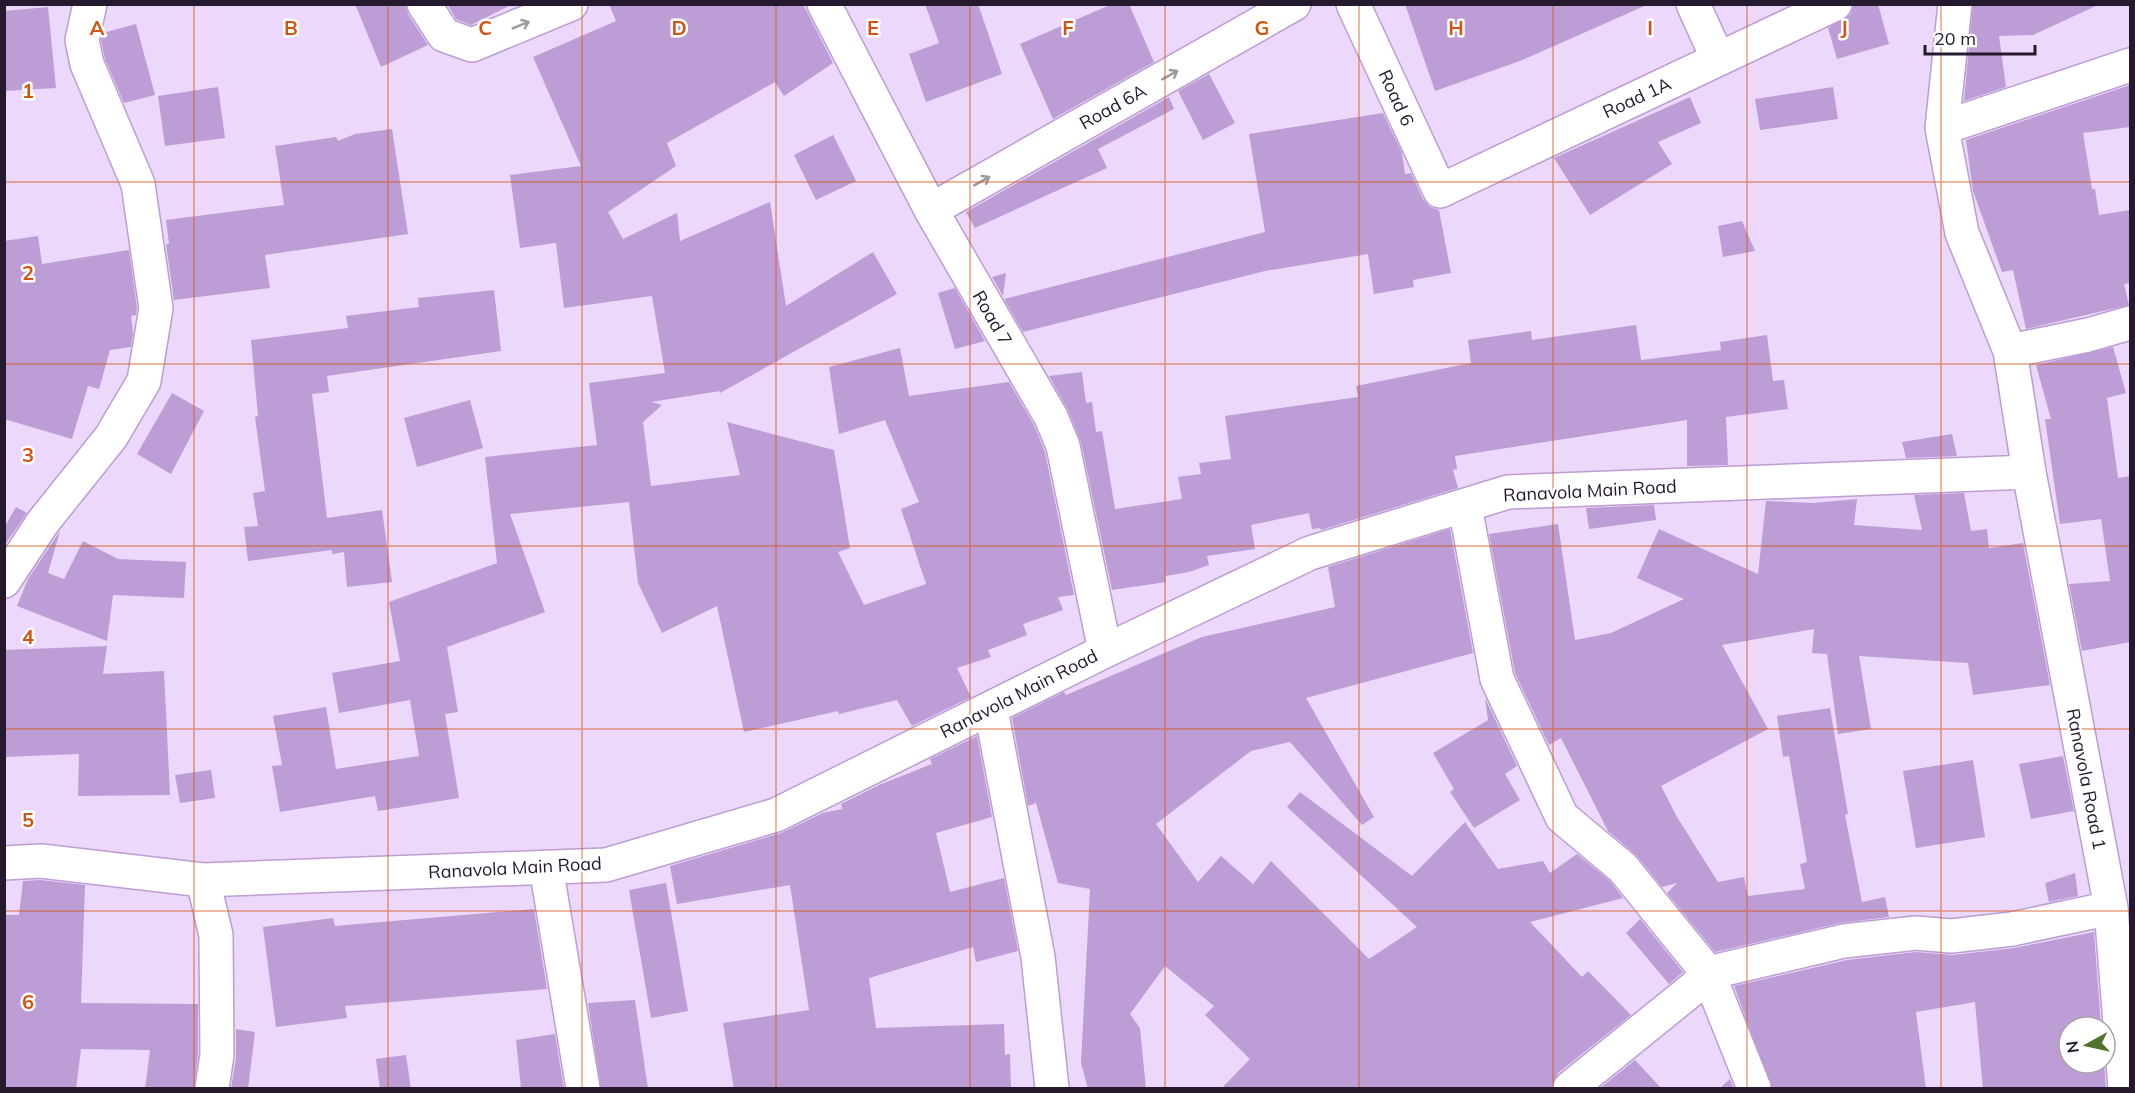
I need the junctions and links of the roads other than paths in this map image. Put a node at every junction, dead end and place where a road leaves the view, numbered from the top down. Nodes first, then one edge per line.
1 (90, 4) edge
2 (424, 4) edge
3 (571, 4) edge
4 (824, 4) edge
5 (1294, 4) edge
6 (1353, 4) edge
7 (1693, 4) edge
8 (1835, 4) edge
9 (1955, 4) edge
10 (1718, 59) junction
11 (2130, 65) edge
12 (1942, 128) junction
13 (1440, 191) joint
14 (931, 210) junction
15 (2130, 323) edge
16 (2010, 351) junction
17 (2029, 472) junction
18 (1465, 506) junction
19 (4, 581) edge
20 (1105, 651) junction
21 (991, 710) junction
22 (4, 863) edge
23 (546, 867) junction
24 (203, 880) junction
25 (2111, 908) junction
26 (1708, 973) junction
27 (212, 1089) edge
28 (583, 1089) edge
29 (1052, 1089) edge
30 (1570, 1089) edge
31 (1754, 1089) edge
32 (2126, 1089) edge

1 - 19 street
2 -> 3 street
4 - 14 street, Road 7
14 -> 5 street, Road 6A
6 - 13 street, Road 6
7 - 10 street
8 - 10 street, Road 1A
9 - 12 street, Ranavola Road 1
10 - 13 street, Road 1A
11 - 12 street
12 - 16 street, Ranavola Road 1
14 - 20 street, Road 7
15 - 16 street
16 - 17 street, Ranavola Road 1
17 - 18 street, Ranavola Main Road
17 - 25 street, Ranavola Road 1
18 - 20 street, Ranavola Main Road
18 - 26 street
20 - 21 street, Ranavola Main Road
21 - 23 street, Ranavola Main Road
21 - 29 street
22 - 24 street, Ranavola Main Road
23 - 24 street, Ranavola Main Road
23 - 28 street
24 - 27 street
25 - 26 street
25 - 32 street, Ranavola Road 1
26 - 30 street
26 - 31 street

